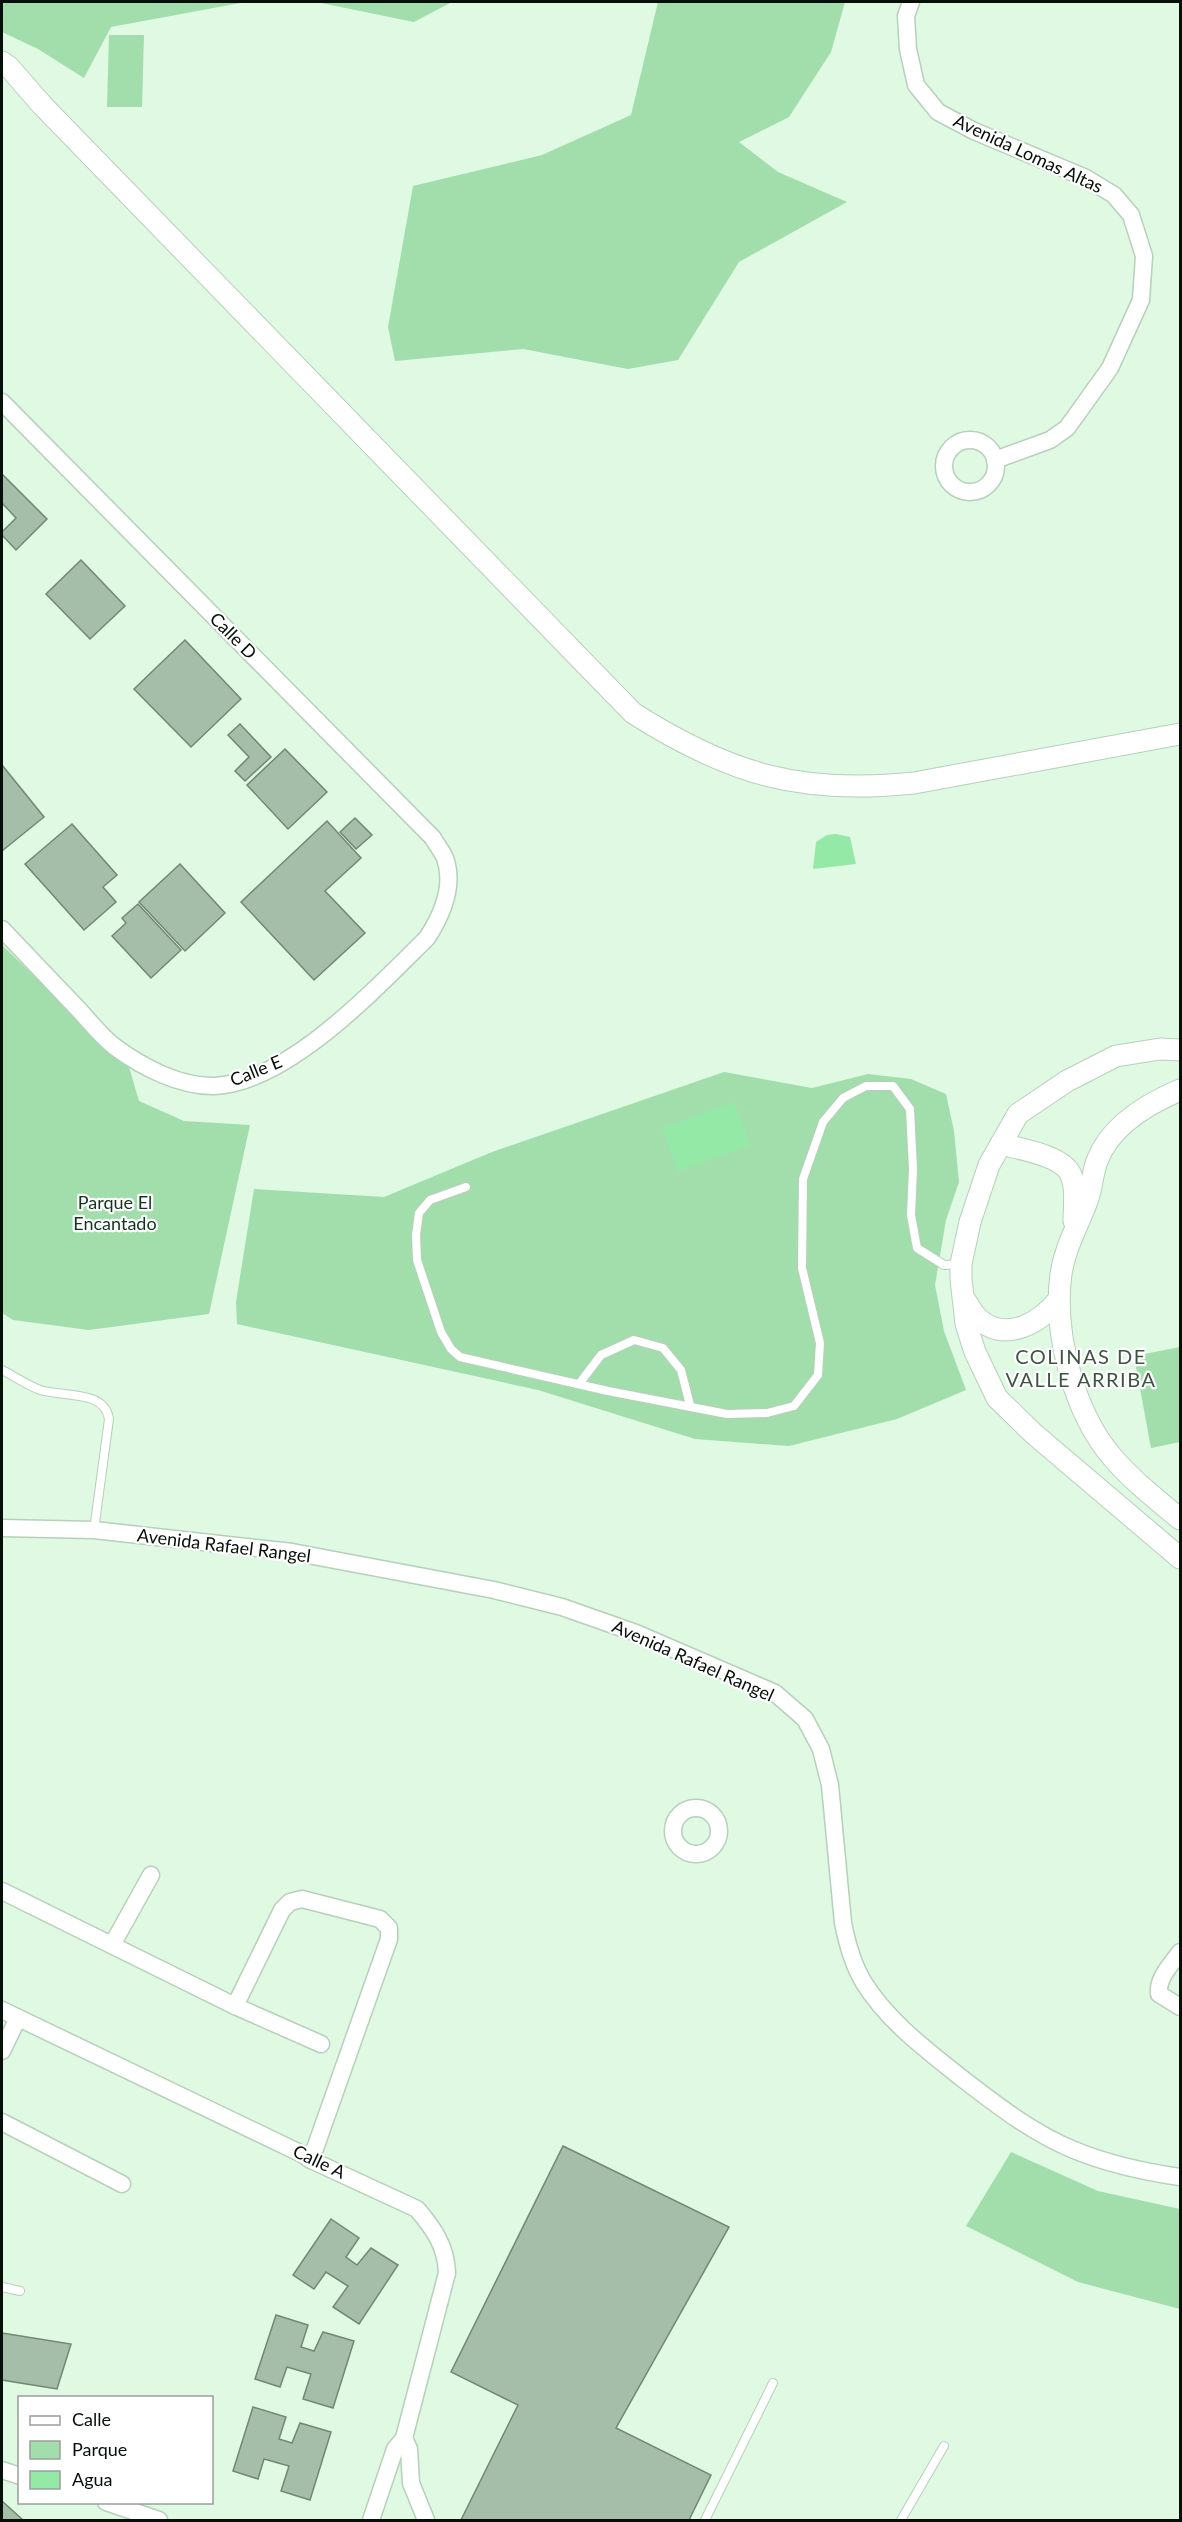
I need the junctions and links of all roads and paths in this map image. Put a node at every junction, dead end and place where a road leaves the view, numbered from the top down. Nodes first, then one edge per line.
1 (911, 2) edge
2 (2, 62) edge
3 (2, 402) edge
4 (995, 460) dead end
5 (1180, 734) edge
6 (447, 880) joint
7 (2, 929) edge
8 (1180, 1050) edge
9 (1180, 1090) edge
10 (1001, 1144) junction
11 (466, 1187) dead end
12 (1073, 1230) junction
13 (961, 1264) junction
14 (962, 1295) junction
15 (1059, 1299) junction
16 (2, 1370) edge
17 (579, 1384) junction
18 (690, 1405) junction
19 (1180, 1519) edge
20 (2, 1528) edge
21 (94, 1530) junction
22 (1180, 1558) edge
23 (151, 1875) dead end
24 (2, 1891) edge
25 (112, 1945) junction
26 (1180, 1952) edge
27 (235, 2006) junction
28 (1180, 2007) edge
29 (2, 2010) edge
30 (18, 2018) junction
31 (321, 2043) dead end
32 (2, 2051) edge
33 (2, 2122) edge
34 (310, 2160) junction
35 (1180, 2177) edge
36 (122, 2184) dead end
37 (2, 2287) edge
38 (20, 2291) dead end
39 (772, 2383) dead end
40 (404, 2438) junction
41 (944, 2446) dead end
42 (2, 2470) edge
43 (18, 2475) edge
44 (112, 2504) edge
45 (159, 2520) edge
46 (371, 2520) edge
47 (426, 2520) edge
48 (705, 2520) edge
49 (901, 2520) edge

1 - 4 street, Avenida Lomas Altas
2 - 5 street
3 - 6 street, Calle D
6 - 7 street, Calle E
8 - 10 street
9 - 12 street
10 - 12 street
10 - 13 street
11 - 17 lane
12 - 15 street
13 - 14 street
13 - 18 lane
14 - 15 street
14 - 22 street
15 - 19 street
16 - 21 lane
17 - 18 lane
17 - 18 lane
20 - 21 street, Avenida Rafael Rangel
21 - 35 street, Avenida Rafael Rangel
23 - 25 street
24 - 25 street
25 - 27 street
26 - 28 street
27 - 31 street
27 - 34 street
29 - 30 street, Calle A
30 - 32 street
30 - 34 street, Calle A
33 - 36 street
34 - 40 street, Calle A
37 - 38 lane
39 - 48 lane
40 - 46 street, Calle A
40 - 47 street, Calle A
41 - 49 lane
42 - 43 street
44 - 45 street

